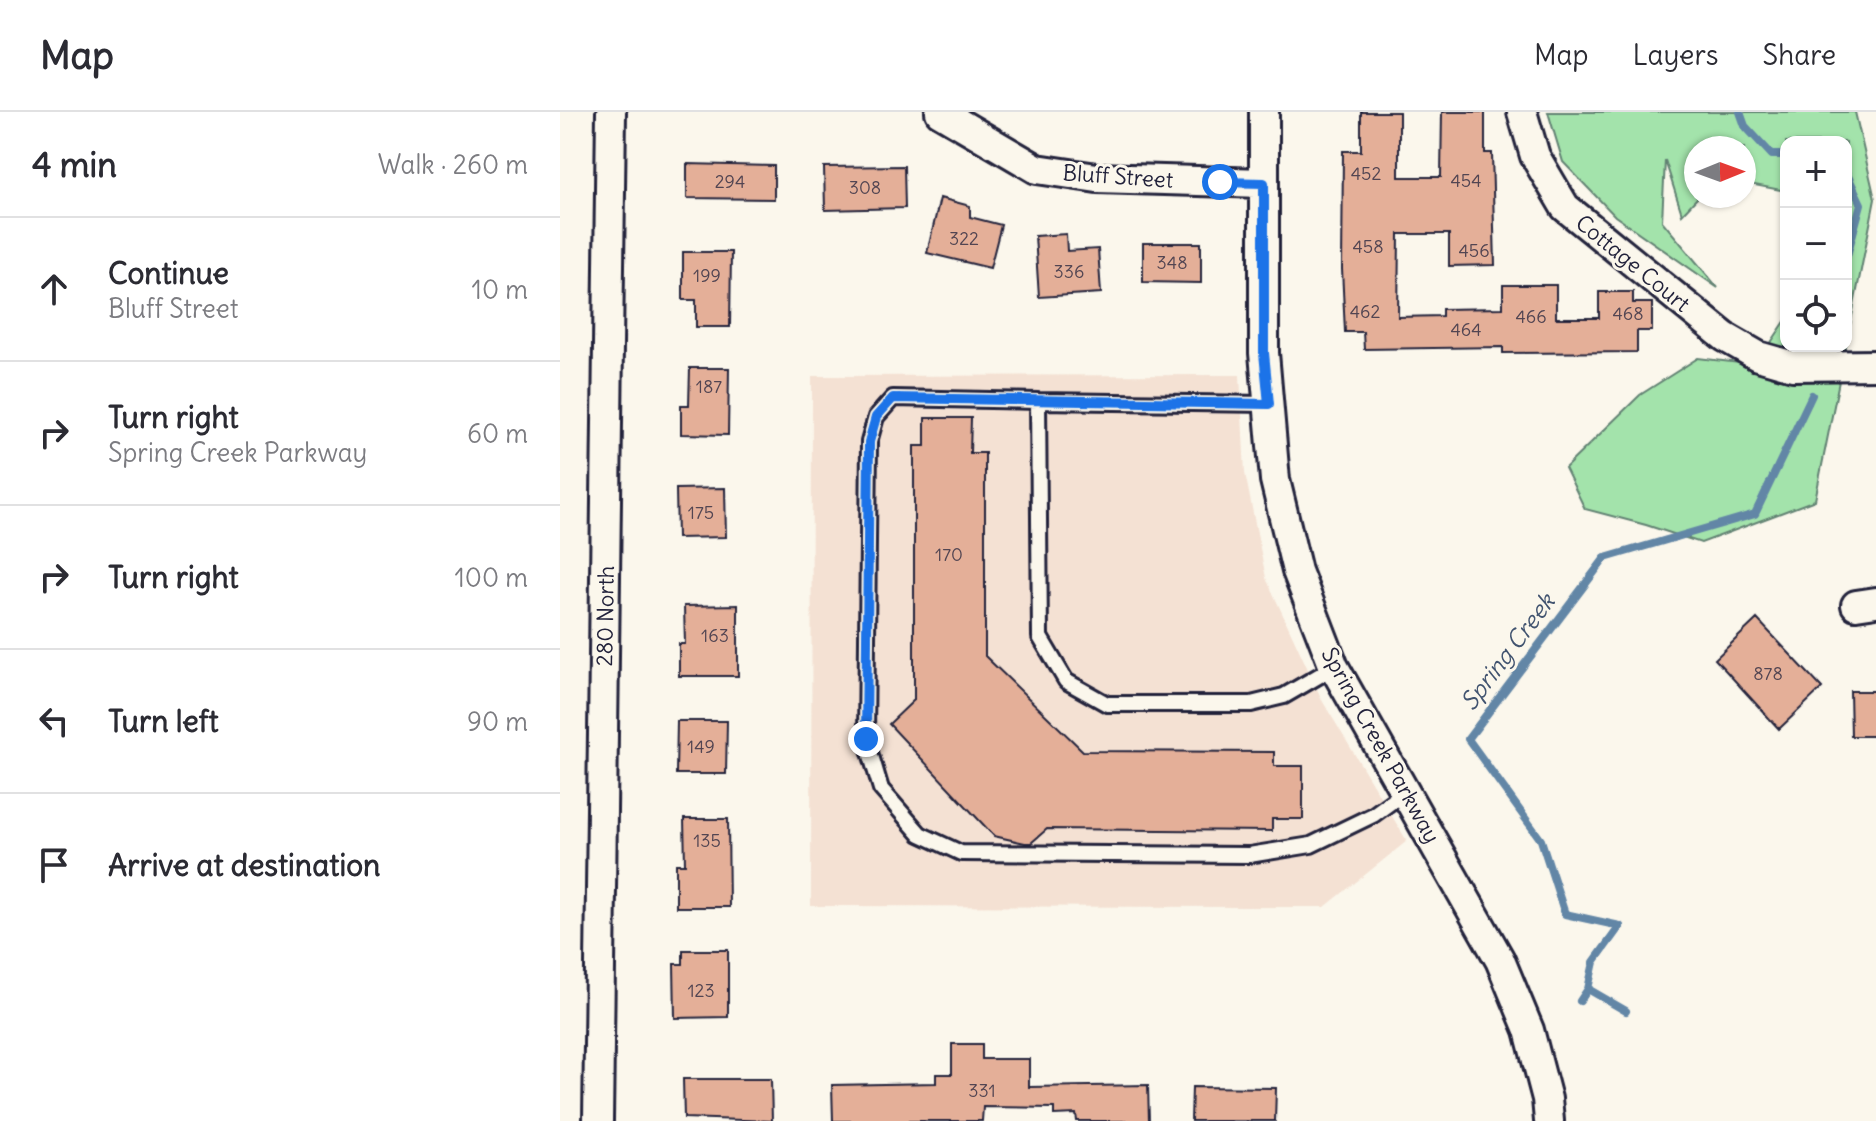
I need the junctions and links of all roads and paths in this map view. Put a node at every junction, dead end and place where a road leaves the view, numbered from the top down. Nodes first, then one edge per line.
1 (611, 112) edge
2 (940, 112) edge
3 (1264, 112) edge
4 (1522, 112) edge
5 (1264, 183) junction
6 (1876, 365) edge
7 (1038, 401) junction
8 (1269, 404) junction
9 (1334, 667) junction
10 (1406, 791) junction
11 (598, 1121) edge
12 (1549, 1121) edge

1 - 11 street, 280 North
2 - 5 street, Bluff Street
3 - 5 street, Spring Creek Parkway
4 - 6 street, Cottage Court
5 - 8 street, Spring Creek Parkway
7 - 8 lane
7 - 9 lane
7 - 10 lane
8 - 9 street, Spring Creek Parkway
9 - 10 street, Spring Creek Parkway
10 - 12 street, Spring Creek Parkway

